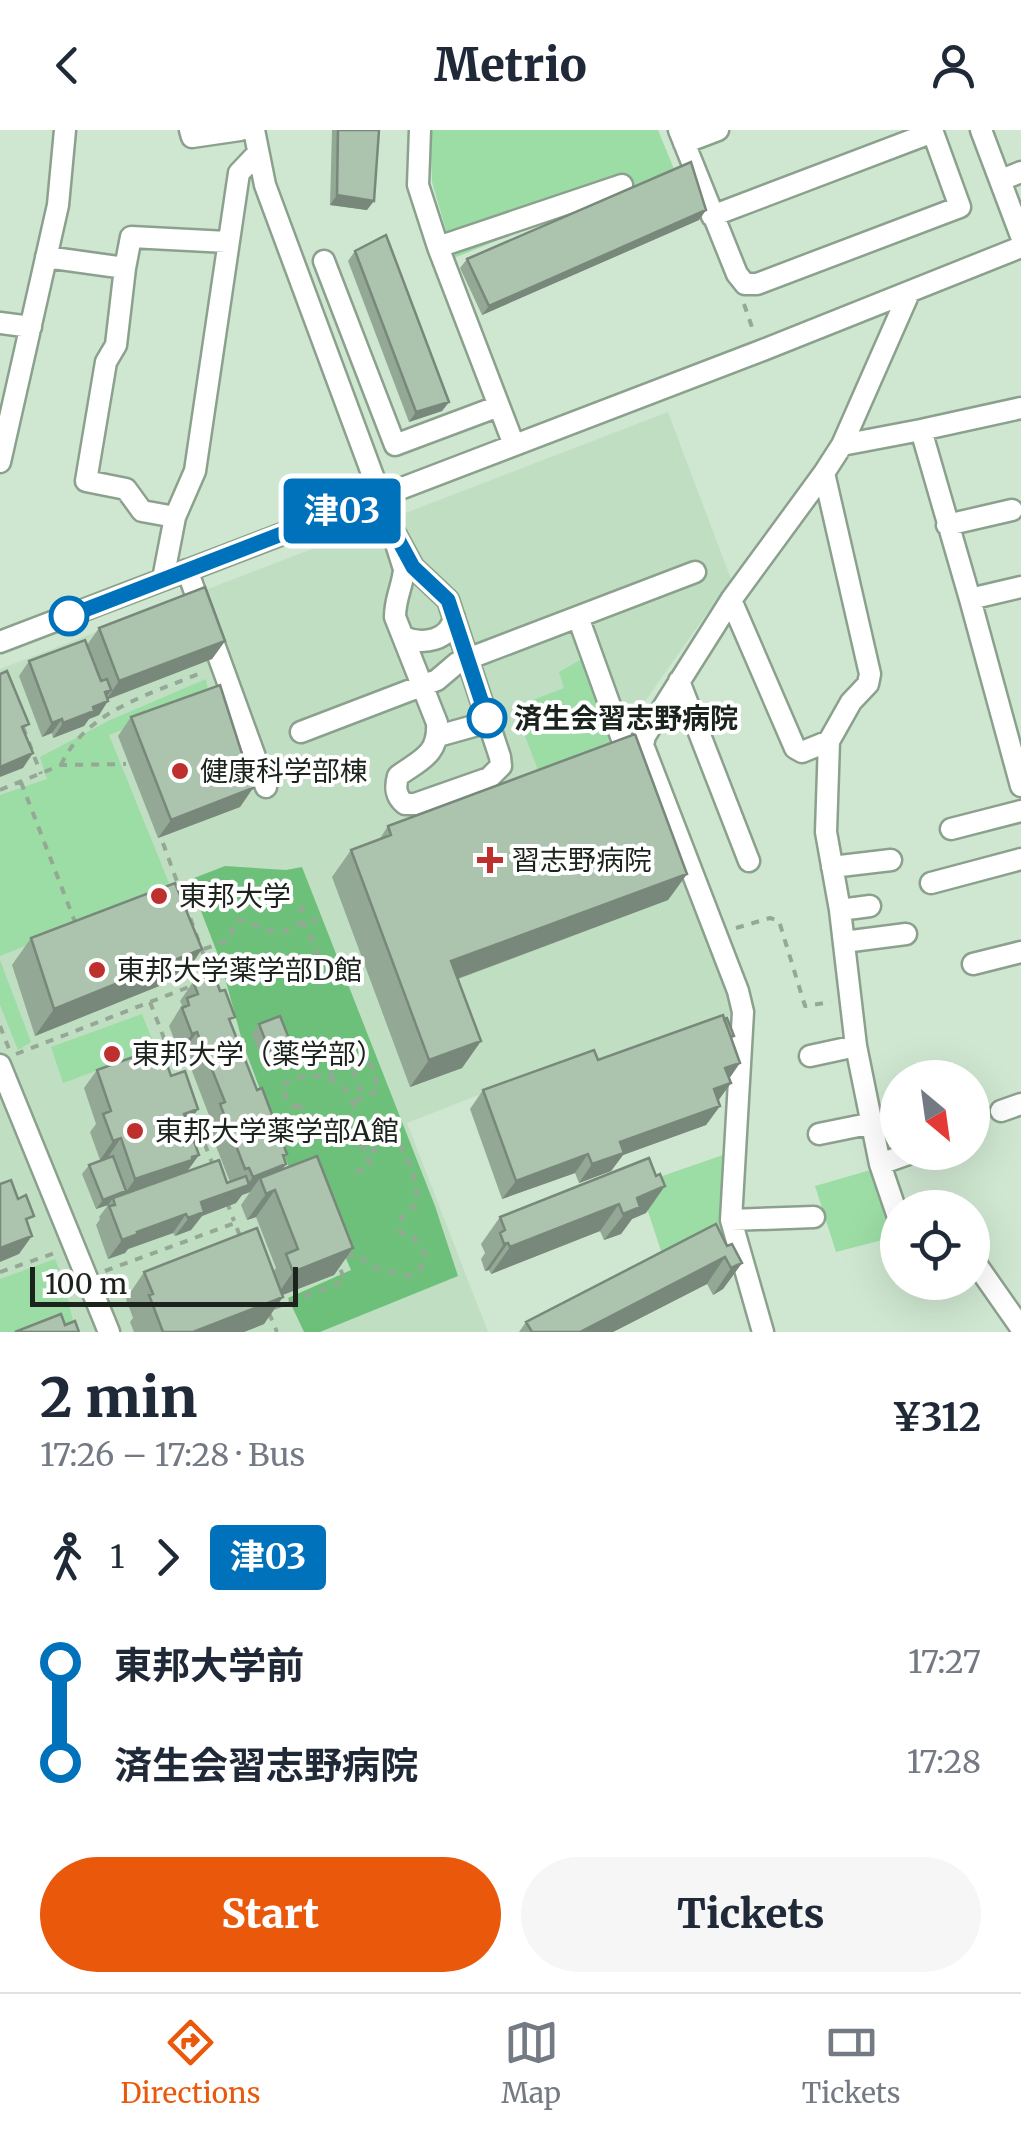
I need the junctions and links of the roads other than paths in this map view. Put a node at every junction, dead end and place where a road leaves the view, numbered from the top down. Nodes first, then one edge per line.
1 (65, 130) edge
2 (190, 130) edge
3 (240, 130) edge
4 (254, 130) edge
5 (420, 130) edge
6 (718, 130) edge
7 (981, 130) edge
8 (932, 131) edge
9 (681, 136) edge
10 (257, 154) junction
11 (1021, 172) edge
12 (1000, 180) junction
13 (622, 185) dead end
14 (712, 216) junction
15 (1021, 236) edge
16 (227, 242) junction
17 (438, 247) junction
18 (1021, 248) edge
19 (46, 257) junction
20 (324, 261) dead end
21 (125, 268) junction
22 (909, 292) junction
23 (0, 323) edge
24 (31, 327) junction
25 (499, 406) junction
26 (1021, 408) edge
27 (921, 430) junction
28 (514, 445) junction
29 (842, 445) junction
30 (0, 462) edge
31 (824, 473) junction
32 (380, 496) junction
33 (1012, 510) dead end
34 (175, 516) junction
35 (947, 525) junction
36 (187, 570) junction
37 (695, 572) dead end
38 (163, 580) junction
39 (1021, 587) edge
40 (970, 599) junction
41 (731, 600) junction
42 (578, 616) junction
43 (454, 617) junction
44 (403, 637) junction
45 (0, 642) edge
46 (467, 660) junction
47 (678, 681) junction
48 (423, 686) junction
49 (488, 722) junction
50 (301, 732) dead end
51 (438, 736) junction
52 (622, 740) edge
53 (828, 742) junction
54 (1017, 755) edge
55 (1021, 786) edge
56 (266, 787) dead end
57 (1021, 811) edge
58 (951, 829) dead end
59 (1021, 859) edge
60 (891, 860) dead end
61 (750, 861) dead end
62 (832, 866) junction
63 (931, 884) dead end
64 (870, 906) dead end
65 (840, 910) junction
66 (906, 934) dead end
67 (844, 942) junction
68 (1021, 952) edge
69 (973, 964) dead end
70 (856, 1046) junction
71 (810, 1056) dead end
72 (6, 1060) edge
73 (873, 1123) junction
74 (819, 1134) dead end
75 (880, 1164) edge
76 (814, 1217) dead end
77 (732, 1220) junction
78 (990, 1284) edge
79 (1021, 1328) edge
80 (109, 1332) edge
81 (763, 1332) edge

1 - 19 street
2 - 3 street
4 - 10 street
5 - 17 street
6 - 9 street
7 - 12 street
8 - 14 street
8 - 14 street
9 - 14 street
10 - 16 street
10 - 32 street
11 - 12 street
12 - 15 street
13 - 17 street
16 - 21 street
16 - 34 street
17 - 25 street
18 - 22 street
19 - 21 street
19 - 24 street
20 - 25 street
21 - 34 street
22 - 28 street
22 - 29 street
23 - 24 street
24 - 30 street
25 - 28 street
26 - 27 street
27 - 29 street
27 - 35 street
28 - 32 street
29 - 31 street
31 - 41 street
31 - 53 street
32 - 36 street
32 - 43 street
32 - 44 street
33 - 35 street
34 - 38 street
35 - 40 street
36 - 38 street
36 - 56 street
37 - 42 street
38 - 45 street
39 - 40 street
40 - 54 street
41 - 47 street
41 - 53 street
42 - 46 street
42 - 52 street
43 - 44 street
43 - 46 street
44 - 48 street
46 - 48 street
46 - 49 street
47 - 61 street
47 - 77 street
48 - 50 street
48 - 51 street
49 - 51 street
49 - 51 street
53 - 62 street
54 - 55 street
57 - 58 street
59 - 63 street
60 - 62 street
62 - 65 street
64 - 65 street
65 - 67 street
66 - 67 street
67 - 70 street
68 - 69 street
70 - 71 street
70 - 73 street
72 - 80 street
73 - 74 street
73 - 75 street
76 - 77 street
77 - 81 street
78 - 79 street

